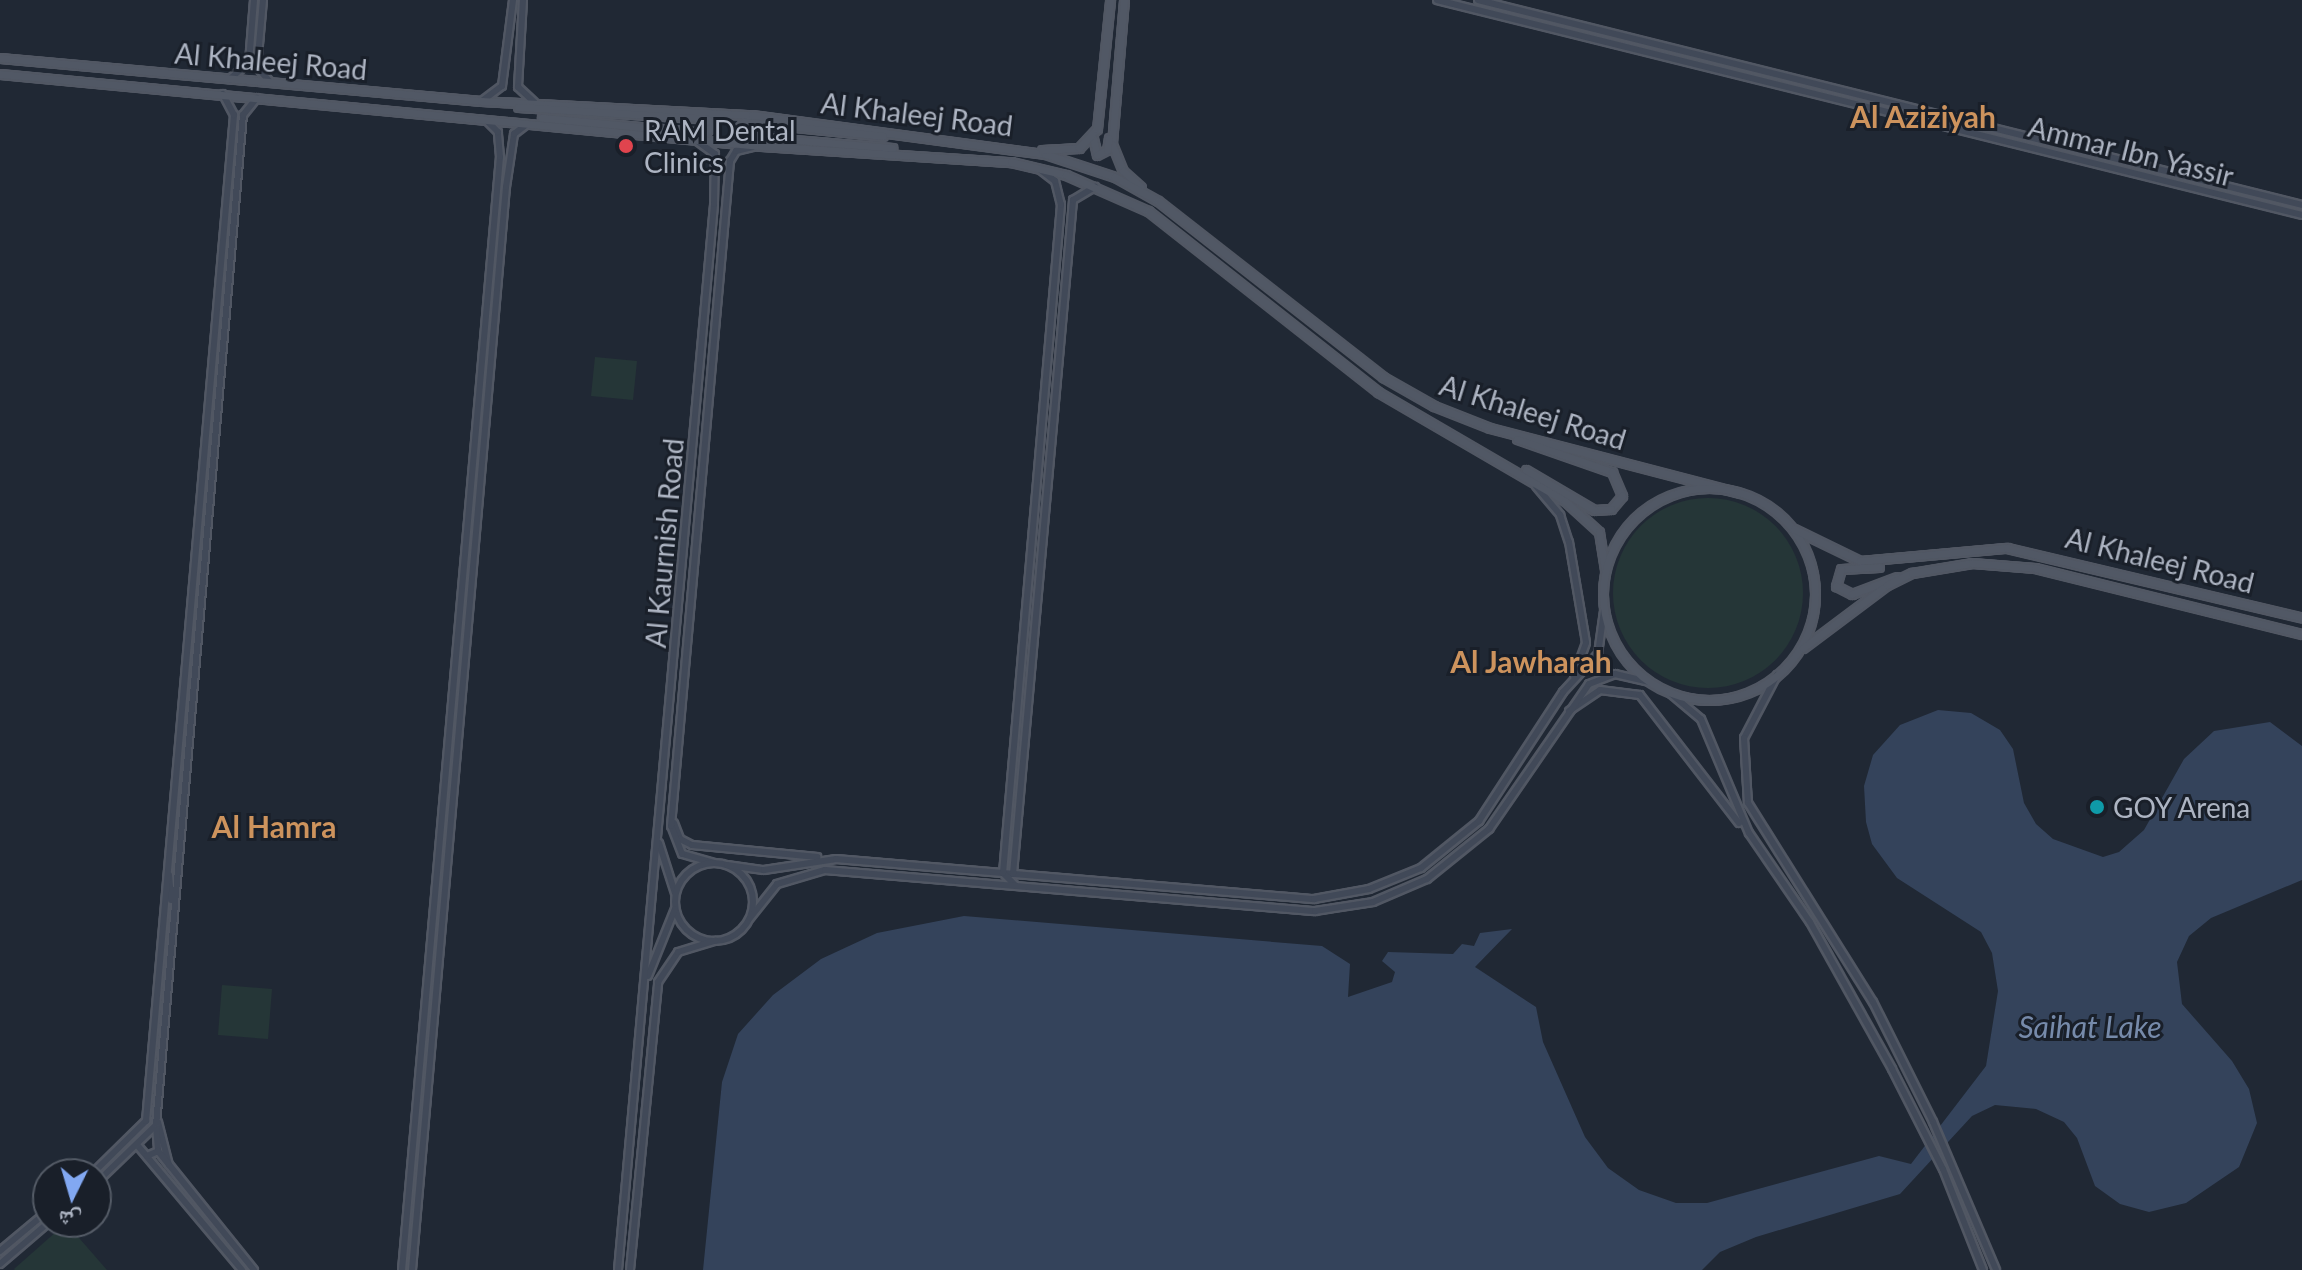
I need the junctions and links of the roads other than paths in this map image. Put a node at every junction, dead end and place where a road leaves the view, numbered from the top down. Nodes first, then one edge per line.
1 (254, 0) edge
2 (263, 0) edge
3 (513, 0) edge
4 (523, 0) edge
5 (1110, 0) edge
6 (1124, 0) edge
7 (1437, 0) edge
8 (1478, 0) edge
9 (251, 37) junction
10 (260, 43) junction
11 (0, 58) edge
12 (0, 74) edge
13 (230, 79) junction
14 (504, 79) junction
15 (518, 80) junction
16 (272, 83) junction
17 (223, 94) junction
18 (259, 97) junction
19 (481, 101) junction
20 (498, 102) junction
21 (541, 105) junction
22 (476, 116) junction
23 (515, 119) junction
24 (538, 121) junction
25 (1111, 124) junction
26 (906, 136) junction
27 (1093, 136) junction
28 (694, 139) junction
29 (499, 143) junction
30 (512, 144) junction
31 (761, 146) junction
32 (1016, 148) junction
33 (932, 155) junction
34 (1032, 165) junction
35 (1098, 186) junction
36 (1073, 200) junction
37 (1158, 201) junction
38 (714, 204) junction
39 (1061, 205) junction
40 (2302, 205) edge
41 (2302, 215) edge
42 (722, 245) junction
43 (215, 322) junction
44 (219, 388) junction
45 (698, 402) junction
46 (477, 411) junction
47 (1490, 428) junction
48 (483, 443) junction
49 (705, 450) junction
50 (1487, 454) junction
51 (1522, 472) junction
52 (1740, 493) junction
53 (1781, 517) junction
54 (196, 535) junction
55 (1897, 562) junction
56 (1605, 571) junction
57 (1912, 573) junction
58 (200, 595) junction
59 (1604, 611) junction
60 (2302, 618) edge
61 (459, 619) junction
62 (2302, 634) edge
63 (1795, 655) junction
64 (464, 670) junction
65 (1777, 675) junction
66 (1650, 682) junction
67 (1569, 685) junction
68 (1670, 693) junction
69 (1560, 718) junction
70 (1524, 756) junction
71 (1529, 769) junction
72 (173, 793) junction
73 (673, 816) junction
74 (1749, 833) junction
75 (658, 836) junction
76 (179, 843) junction
77 (167, 856) junction
78 (836, 859) junction
79 (714, 863) junction
80 (727, 865) junction
81 (1003, 873) junction
82 (1013, 874) junction
83 (1008, 881) junction
84 (998, 884) junction
85 (1018, 886) junction
86 (676, 896) junction
87 (675, 906) junction
88 (434, 908) junction
89 (750, 918) junction
90 (172, 919) junction
91 (715, 941) junction
92 (440, 944) junction
93 (644, 996) junction
94 (416, 1106) junction
95 (157, 1121) junction
96 (133, 1140) junction
97 (139, 1148) junction
98 (158, 1151) junction
99 (147, 1156) junction
100 (421, 1157) junction
101 (111, 1158) edge
102 (169, 1169) junction
103 (112, 1170) edge
104 (32, 1224) edge
105 (32, 1237) edge
106 (0, 1251) edge
107 (0, 1264) edge
108 (242, 1270) edge
109 (254, 1270) edge
110 (402, 1270) edge
111 (412, 1270) edge
112 (618, 1270) edge
113 (630, 1270) edge
114 (1983, 1270) edge
115 (1996, 1270) edge

1 - 9 street
2 - 10 street
3 - 14 street
4 - 15 street
5 - 27 main road
6 - 25 main road
7 - 41 street, Ammar Ibn Yassir
8 - 40 street, Ammar Ibn Yassir
9 - 10 street
9 - 13 street
10 - 16 street
11 - 13 main road, Al Khaleej Road
12 - 17 main road, Al Khaleej Road
13 - 16 main road, Al Khaleej Road
14 - 15 street
14 - 19 street
15 - 21 street
16 - 19 main road, Al Khaleej Road
17 - 18 main road, Al Khaleej Road
17 - 43 street
18 - 22 main road, Al Khaleej Road
18 - 44 street
19 - 20 main road, Al Khaleej Road
20 - 21 main road, Al Khaleej Road
20 - 23 main road
21 - 26 main road, Al Khaleej Road
22 - 23 main road, Al Khaleej Road
22 - 29 street
23 - 24 main road, Al Khaleej Road
24 - 28 main road, Al Khaleej Road
24 - 30 street
25 - 27 main road
25 - 37 main road
26 - 32 main road, Al Khaleej Road
26 - 33 main road
27 - 32 main road
28 - 31 main road, Al Khaleej Road
28 - 38 street, Al Kaurnish Road
29 - 30 street
29 - 46 street
30 - 48 street
31 - 33 main road, Al Khaleej Road
31 - 42 street, Al Kaurnish Road
32 - 37 main road, Al Khaleej Road
33 - 34 main road, Al Khaleej Road
34 - 35 main road, Al Khaleej Road
34 - 39 street
35 - 36 street
35 - 50 main road, Al Khaleej Road
36 - 39 street
36 - 82 street
37 - 47 main road, Al Khaleej Road
38 - 42 street
38 - 45 street, Al Kaurnish Road
39 - 81 street
42 - 49 street, Al Kaurnish Road
43 - 44 street
43 - 54 street
44 - 58 street
45 - 49 street
45 - 75 street, Al Kaurnish Road
46 - 48 street
46 - 61 street
47 - 50 main road
47 - 52 main road, Al Khaleej Road
48 - 64 street
49 - 73 street, Al Kaurnish Road
50 - 51 main road, Al Khaleej Road
51 - 56 main road, Al Khaleej Road
51 - 67 street
52 - 53 main road
52 - 56 main road
53 - 55 main road, Al Khaleej Road
53 - 63 main road
54 - 58 street
54 - 72 street
55 - 57 main road
55 - 60 main road, Al Khaleej Road
56 - 59 main road
57 - 62 main road, Al Khaleej Road
57 - 63 main road, Al Khaleej Road
58 - 76 street
59 - 66 main road
59 - 67 street
61 - 64 street
61 - 88 street
63 - 65 main road
64 - 92 street
65 - 68 main road
65 - 115 street
66 - 68 main road
66 - 69 street
67 - 70 street
68 - 74 street
69 - 71 street
69 - 74 street
70 - 71 street
70 - 82 street
71 - 85 street
72 - 76 street
72 - 77 street
73 - 78 street
73 - 79 street
74 - 114 street
75 - 86 street
75 - 93 street, Al Kaurnish Road
76 - 90 street
77 - 90 street
77 - 96 street
78 - 80 street
78 - 81 street
79 - 80 street
79 - 86 street
80 - 89 street
81 - 82 street
81 - 83 street
82 - 83 street
83 - 84 street
83 - 85 street
84 - 85 street
84 - 89 street
86 - 87 street
87 - 91 street
87 - 93 street
88 - 92 street
88 - 94 street
89 - 91 street
90 - 95 street
91 - 113 street
92 - 100 street
93 - 112 street
94 - 100 street
94 - 110 street
95 - 97 street
95 - 98 street
95 - 102 street
96 - 97 street
96 - 101 street
97 - 99 street
97 - 103 street
98 - 99 street
98 - 102 street
99 - 108 street
100 - 111 street
102 - 109 street
104 - 106 street
105 - 107 street

